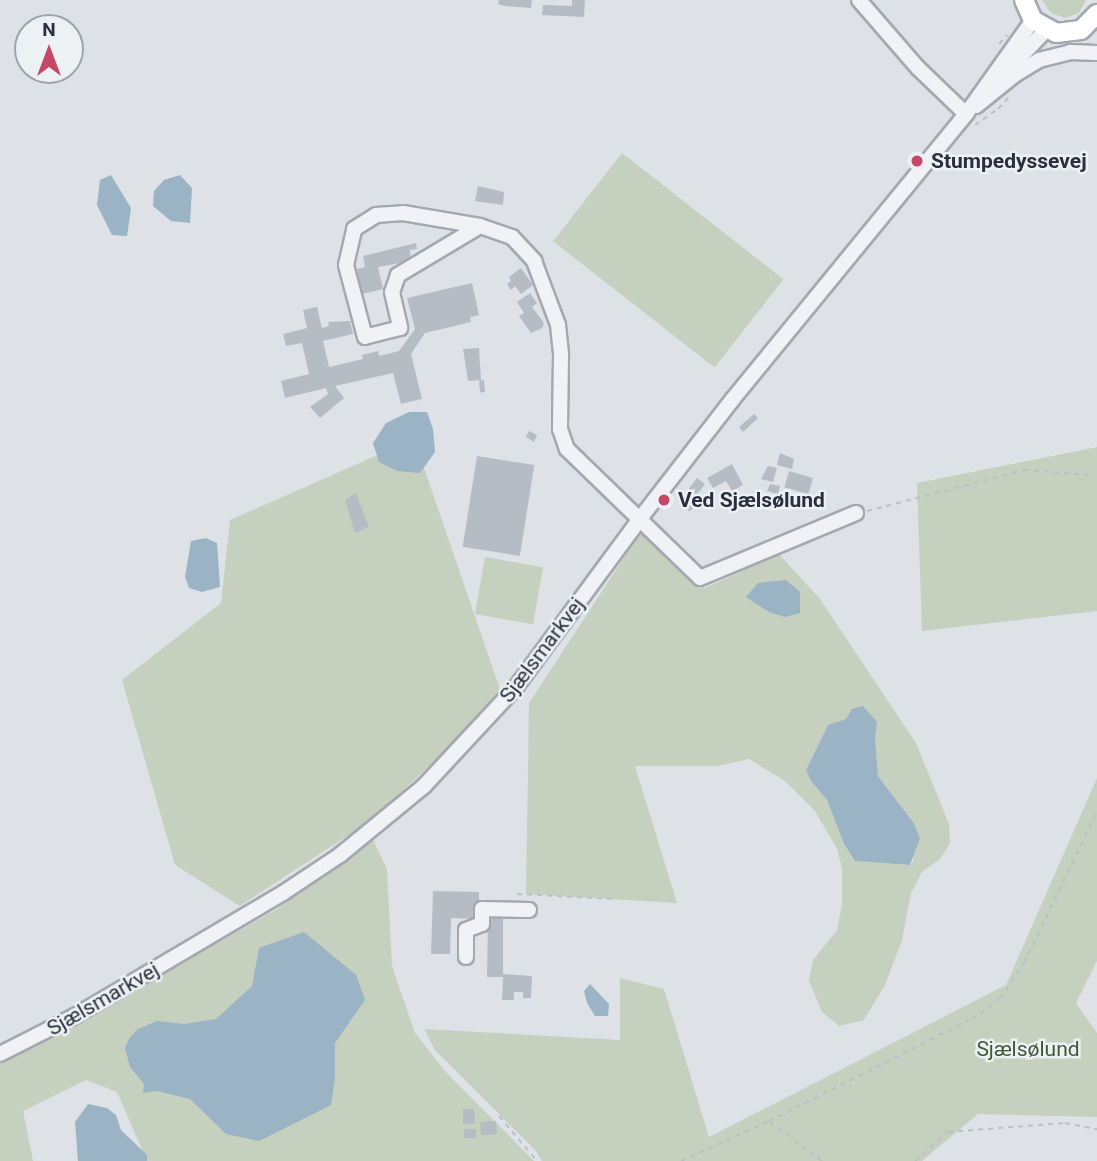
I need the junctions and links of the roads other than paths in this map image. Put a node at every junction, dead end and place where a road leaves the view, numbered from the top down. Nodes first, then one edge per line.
1 (859, 0) edge
2 (1024, 0) edge
3 (1097, 15) edge
4 (1039, 25) junction
5 (1089, 33) edge
6 (1097, 53) edge
7 (971, 110) junction
8 (480, 226) junction
9 (856, 513) road end
10 (639, 520) junction
11 (529, 910) dead end
12 (466, 957) dead end
13 (0, 1054) edge

1 - 7 street
2 - 4 main road
3 - 5 main road
4 - 5 main road
4 - 7 street, Sjælsmarkvej
6 - 7 street, Sjælsmarkvej
7 - 10 street, Sjælsmarkvej
8 - 8 street
8 - 10 street
9 - 10 street
10 - 13 street, Sjælsmarkvej
11 - 12 street

